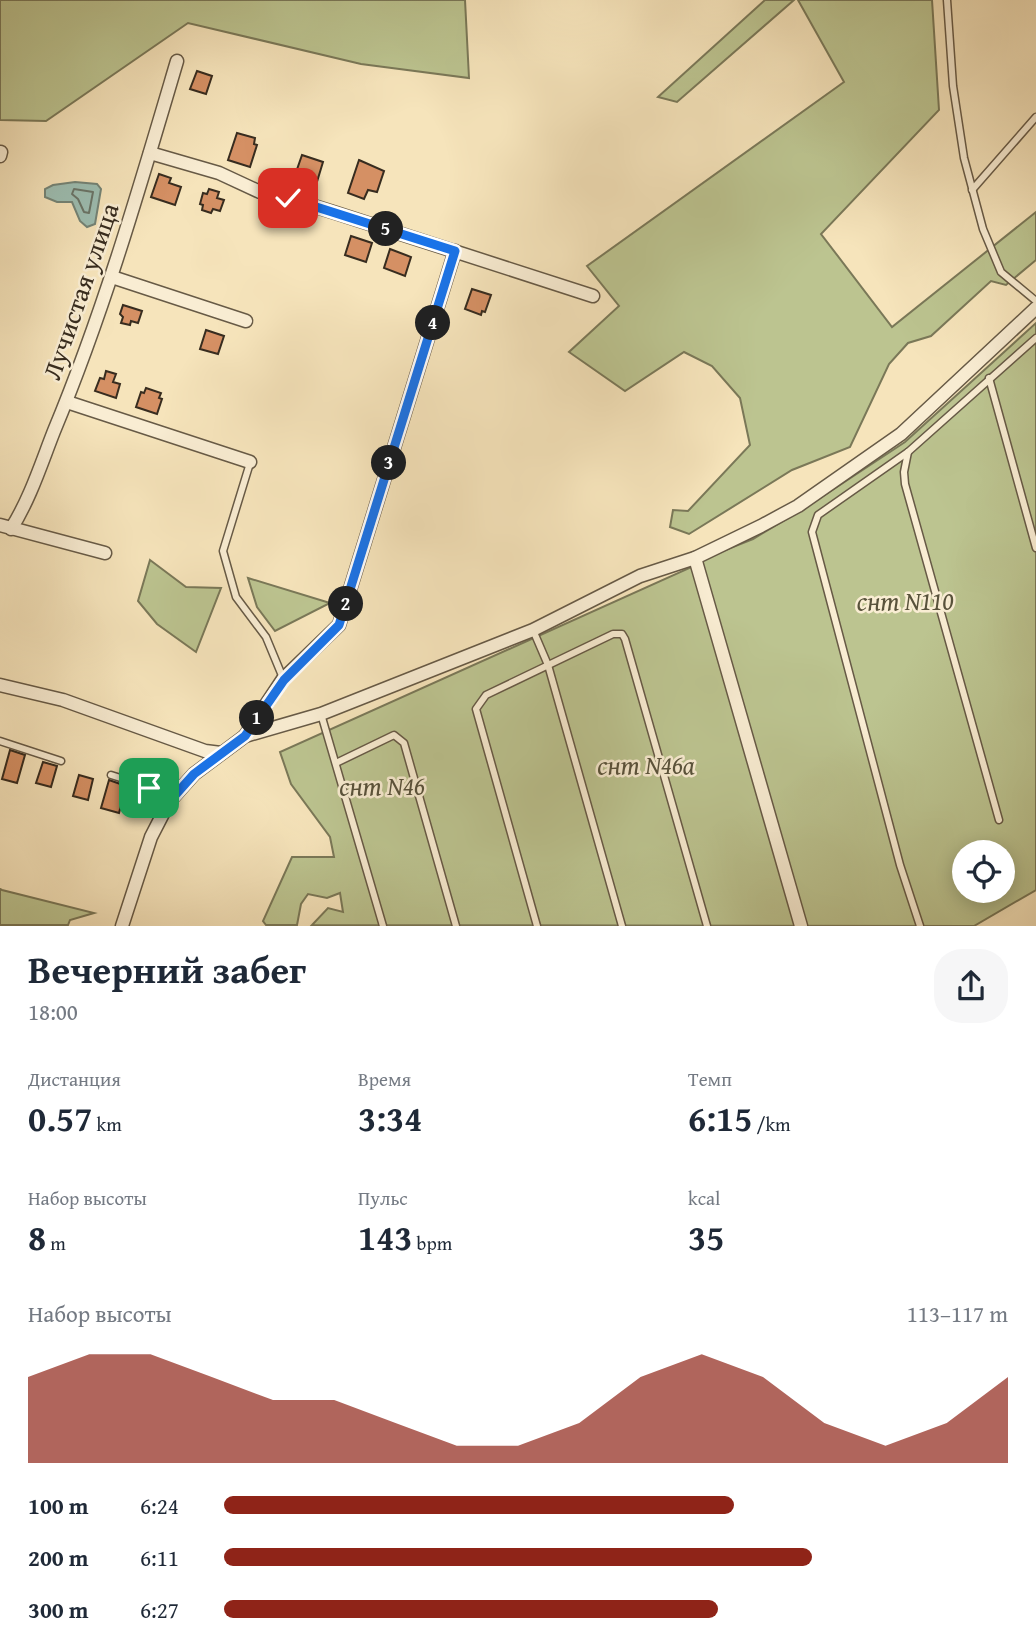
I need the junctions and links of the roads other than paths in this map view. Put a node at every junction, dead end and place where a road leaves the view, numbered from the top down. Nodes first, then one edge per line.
1 (947, 0) edge
2 (177, 61) dead end
3 (1036, 117) edge
4 (150, 153) junction
5 (972, 190) junction
6 (455, 251) junction
7 (112, 277) junction
8 (593, 296) dead end
9 (1036, 301) edge
10 (1036, 309) edge
11 (246, 321) dead end
12 (1036, 338) edge
13 (989, 378) junction
14 (66, 402) junction
15 (908, 452) junction
16 (250, 462) joint
17 (6, 527) edge
18 (1036, 548) edge
19 (105, 553) dead end
20 (695, 558) junction
21 (533, 630) junction
22 (548, 665) junction
23 (284, 680) junction
24 (1, 688) edge
25 (321, 713) junction
26 (245, 736) junction
27 (0, 741) edge
28 (221, 753) junction
29 (61, 761) dead end
30 (336, 763) junction
31 (111, 775) dead end
32 (169, 802) junction
33 (999, 820) dead end
34 (122, 926) edge
35 (383, 926) edge
36 (456, 926) edge
37 (537, 926) edge
38 (622, 926) edge
39 (707, 926) edge
40 (801, 926) edge
41 (920, 926) edge

1 - 5 lane
2 - 4 street, Лучистая улица
3 - 5 lane
4 - 6 street
4 - 7 street, Лучистая улица
5 - 9 lane
6 - 8 street
6 - 23 street
7 - 11 street
7 - 14 street, Лучистая улица
10 - 20 street
12 - 13 lane
13 - 15 lane
13 - 18 lane
14 - 16 street
14 - 17 street, Лучистая улица
15 - 33 lane
15 - 41 lane
16 - 23 lane
17 - 19 street
20 - 21 street
20 - 40 street
21 - 22 lane
21 - 25 street
22 - 37 lane
22 - 38 lane
22 - 39 lane
23 - 26 street
24 - 28 street
25 - 26 street
25 - 30 lane
26 - 28 street
27 - 29 lane
28 - 32 street
30 - 35 lane
30 - 36 lane
31 - 32 lane
32 - 34 street

